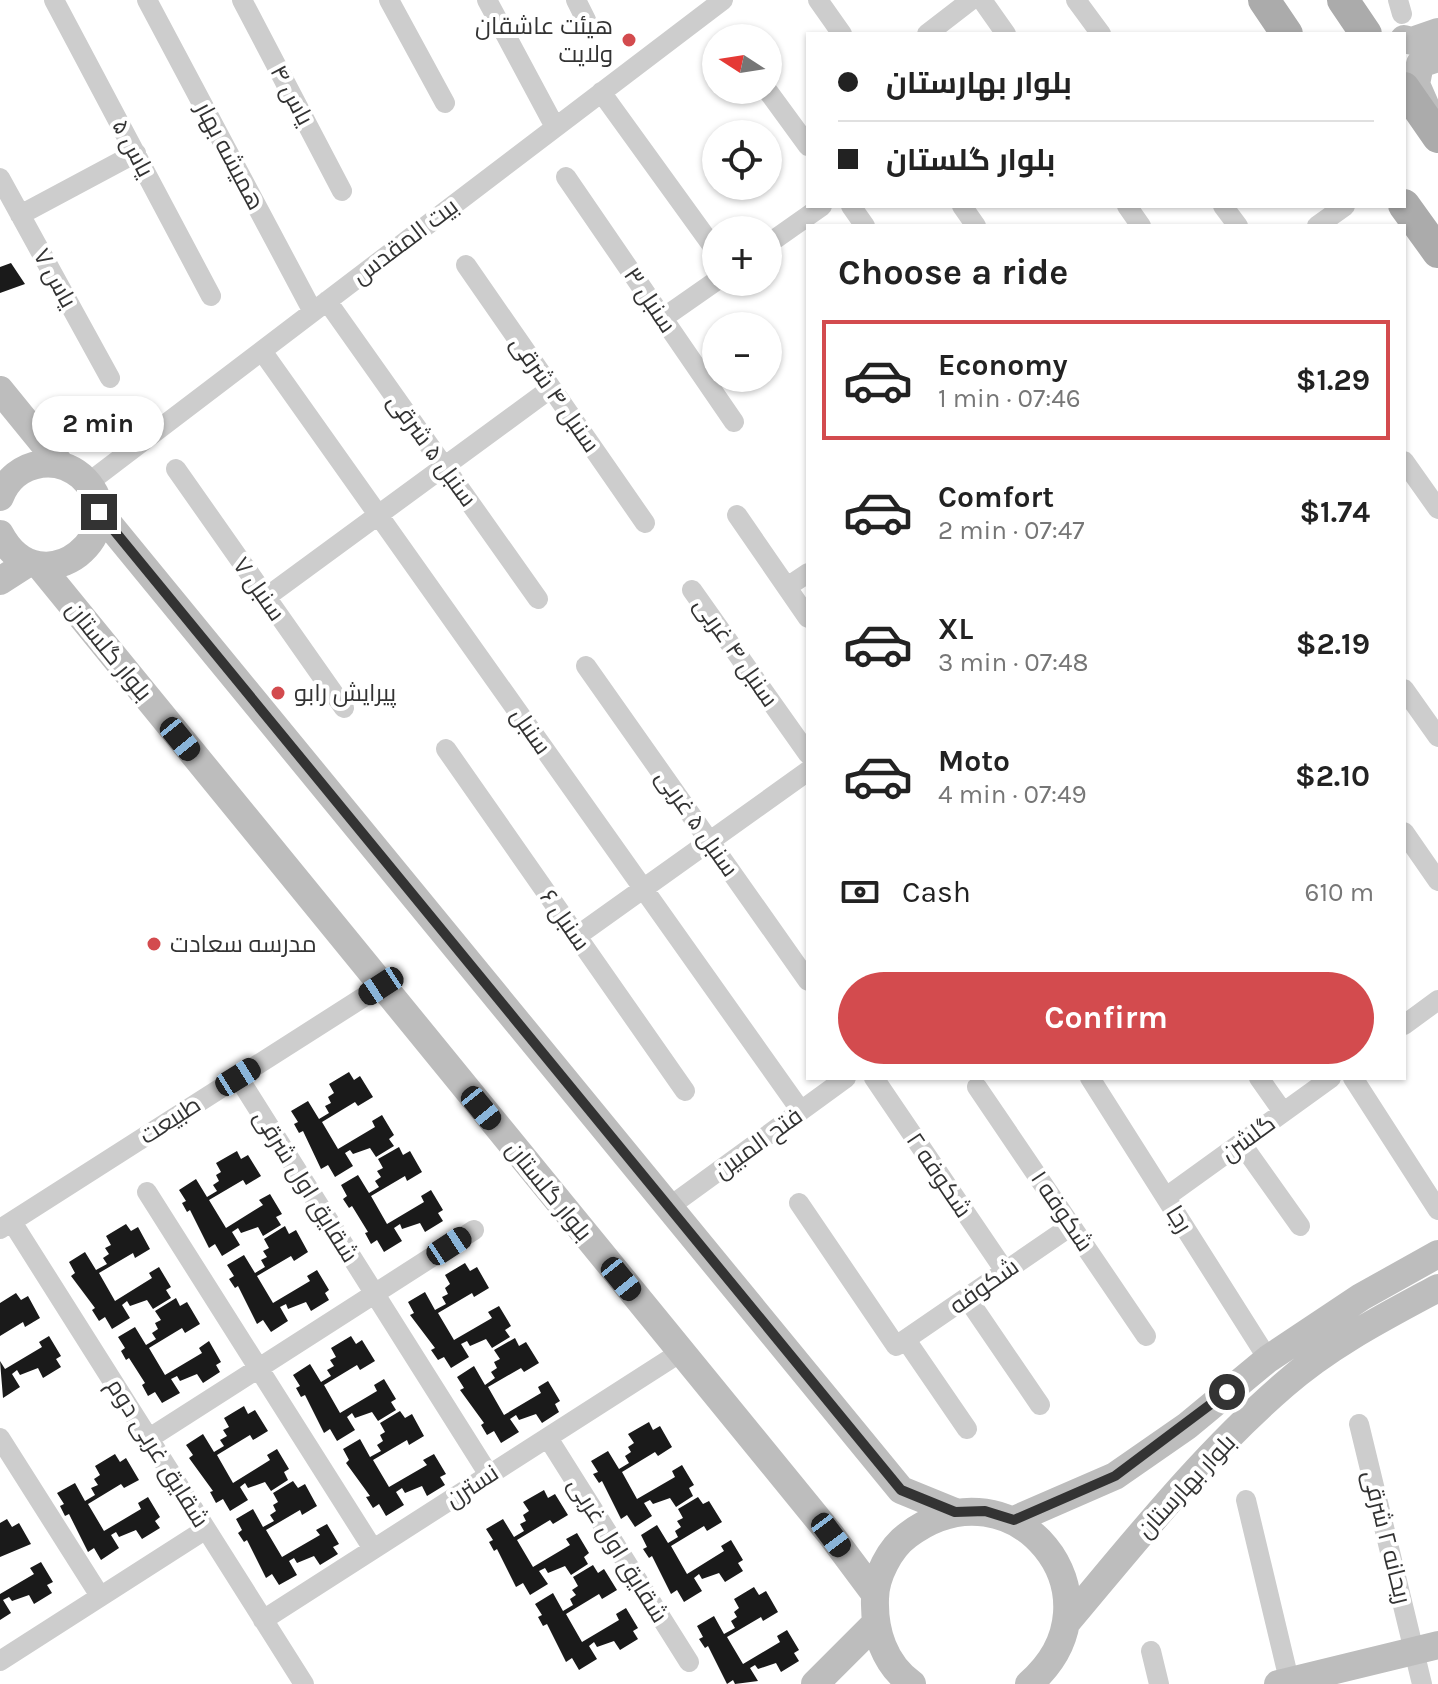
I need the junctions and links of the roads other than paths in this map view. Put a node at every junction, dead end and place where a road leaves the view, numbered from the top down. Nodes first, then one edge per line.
1 (54, 0) edge
2 (147, 0) edge
3 (242, 0) edge
4 (389, 0) edge
5 (487, 0) edge
6 (576, 0) edge
7 (723, 0) edge
8 (818, 0) edge
9 (971, 0) edge
10 (982, 0) edge
11 (1076, 0) edge
12 (1264, 0) edge
13 (1343, 0) edge
14 (586, 20) dead end
15 (841, 32) edge
16 (930, 32) edge
17 (1005, 32) edge
18 (1100, 32) edge
19 (1286, 32) edge
20 (1365, 32) edge
21 (1396, 32) edge
22 (1411, 41) edge
23 (601, 92) junction
24 (445, 103) dead end
25 (777, 104) edge
26 (555, 127) junction
27 (1438, 137) edge
28 (806, 143) edge
29 (136, 153) junction
30 (566, 177) dead end
31 (0, 178) edge
32 (342, 191) dead end
33 (819, 208) edge
34 (1342, 208) edge
35 (1406, 208) edge
36 (20, 215) junction
37 (1320, 224) edge
38 (702, 232) edge
39 (782, 234) edge
40 (1438, 252) edge
41 (466, 265) dead end
42 (702, 291) edge
43 (211, 296) dead end
44 (320, 306) junction
45 (663, 318) junction
46 (262, 351) junction
47 (110, 378) dead end
48 (550, 389) junction
49 (0, 390) edge
50 (734, 422) dead end
51 (1406, 464) edge
52 (61, 465) junction
53 (445, 466) junction
54 (176, 469) dead end
55 (88, 483) junction
56 (0, 497) edge
57 (1438, 509) edge
58 (99, 512) junction
59 (378, 515) junction
60 (737, 515) dead end
61 (645, 523) dead end
62 (0, 534) edge
63 (34, 564) junction
64 (806, 574) edge
65 (0, 581) edge
66 (787, 587) junction
67 (692, 590) dead end
68 (265, 598) junction
69 (538, 599) dead end
70 (806, 615) edge
71 (586, 666) dead end
72 (1406, 692) edge
73 (344, 708) dead end
74 (1438, 737) edge
75 (446, 749) dead end
76 (806, 751) edge
77 (806, 772) edge
78 (1406, 835) edge
79 (710, 841) junction
80 (1438, 881) edge
81 (643, 889) junction
82 (577, 936) junction
83 (806, 978) edge
84 (381, 986) junction
85 (1438, 1000) edge
86 (1406, 1024) edge
87 (238, 1077) junction
88 (843, 1080) edge
89 (875, 1080) edge
90 (1091, 1080) edge
91 (1260, 1080) edge
92 (1328, 1080) edge
93 (1354, 1080) edge
94 (977, 1087) dead end
95 (685, 1091) dead end
96 (801, 1111) junction
97 (1283, 1112) junction
98 (1241, 1143) junction
99 (147, 1192) dead end
100 (1166, 1197) junction
101 (799, 1203) dead end
102 (669, 1207) junction
103 (1438, 1210) edge
104 (6, 1226) edge
105 (1071, 1226) junction
106 (1300, 1226) dead end
107 (474, 1230) dead end
108 (1438, 1254) edge
109 (1005, 1271) junction
110 (1438, 1288) edge
111 (374, 1294) junction
112 (967, 1298) junction
113 (1146, 1336) dead end
114 (901, 1343) junction
115 (681, 1352) junction
116 (1268, 1359) junction
117 (258, 1368) junction
118 (1040, 1405) dead end
119 (1359, 1424) dead end
120 (967, 1429) dead end
121 (0, 1438) edge
122 (548, 1438) junction
123 (148, 1439) junction
124 (489, 1475) junction
125 (1246, 1500) dead end
126 (955, 1512) junction
127 (1014, 1520) junction
128 (206, 1529) junction
129 (373, 1549) junction
130 (875, 1594) junction
131 (100, 1596) junction
132 (263, 1620) junction
133 (875, 1624) junction
134 (1066, 1627) junction
135 (1426, 1648) edge
136 (1151, 1651) dead end
137 (0, 1661) edge
138 (689, 1662) dead end
139 (1286, 1683) edge
140 (304, 1684) edge
141 (815, 1684) edge
142 (912, 1684) edge
143 (1029, 1684) edge
144 (1064, 1684) edge
145 (1159, 1684) edge
146 (1422, 1684) edge

1 - 29 street, یاس ۵
2 - 44 street, همیشه بهار
3 - 32 street, یاس ۴
4 - 24 street
5 - 26 street
6 - 14 street
7 - 23 street, بیت المقدس
8 - 15 street
9 - 16 street
10 - 17 street
11 - 18 street
12 - 19 main road
13 - 20 main road
13 - 21 main road
22 - 27 main road
23 - 26 street, بیت المقدس
23 - 38 street
25 - 28 street
26 - 44 street, بیت المقدس
29 - 36 street
29 - 43 street, یاس ۵
30 - 45 street, سنبل ۳
31 - 36 street, یاس ۷
33 - 39 street
34 - 37 street
35 - 40 main road
36 - 47 street, یاس ۷
41 - 48 street, سنبل ۴ شرقی
42 - 45 street
44 - 46 street, بیت المقدس
44 - 53 street, سنبل ۵ شرقی
45 - 50 street, سنبل ۳
46 - 55 street, بیت المقدس
46 - 59 street, سنبل
48 - 53 street
48 - 61 street, سنبل ۴ شرقی
49 - 52 main road
51 - 57 street
52 - 55 main road
52 - 56 main road
53 - 59 street
53 - 69 street, سنبل ۵ شرقی
54 - 68 street, سنبل ۷
55 - 58 main road
58 - 63 main road
58 - 102 main road
59 - 68 street
59 - 81 street, سنبل
60 - 66 street
62 - 63 main road, بلوار گلستان
63 - 65 main road
63 - 84 main road, بلوار گلستان
64 - 66 street
66 - 70 street
67 - 76 street, سنبل ۴ غربی
68 - 73 street, سنبل ۷
71 - 79 street, سنبل ۵ غربی
72 - 74 street
75 - 82 street, سنبل ۶
77 - 79 street
78 - 80 street
79 - 81 street
79 - 83 street, سنبل ۵ غربی
81 - 82 street
81 - 96 street, سنبل
82 - 95 street, سنبل ۶
84 - 87 street, طبیعت
84 - 115 main road, بلوار گلستان
85 - 86 street
87 - 104 street, طبیعت
87 - 111 street, شقایق اول شرقی
88 - 96 street, فتح المبین
89 - 109 street, شکوفه ۲
90 - 100 street, رجا
91 - 97 street
92 - 97 street, گلشن
93 - 103 street
94 - 105 street, شکوفه ۱
96 - 102 street, فتح المبین
97 - 98 street, گلشن
98 - 100 street, گلشن
98 - 106 street
99 - 117 street
100 - 116 street, رجا
101 - 114 street
102 - 126 main road
104 - 123 street, شقایق غربی دوم
105 - 109 street, شکوفه
105 - 113 street, شکوفه ۱
107 - 111 street
108 - 116 main road, بلوار بهارستان
109 - 112 street, شکوفه
110 - 134 main road, بلوار بهارستان
111 - 117 street
111 - 124 street
112 - 114 street, شکوفه
112 - 118 street
114 - 120 street
115 - 122 street, نسترن
115 - 130 main road, بلوار گلستان
116 - 127 main road, بلوار بهارستان
117 - 123 street
117 - 129 street
119 - 135 street, ریحانه ۲ شرقی
121 - 131 street
122 - 124 street, نسترن
122 - 138 street, شقایق اول غربی
123 - 128 street, شقایق غربی دوم
124 - 129 street, نسترن
125 - 139 street
126 - 127 main road
126 - 130 main road
127 - 134 main road
128 - 131 street
128 - 132 street, شقایق غربی دوم
129 - 132 street, نسترن
130 - 133 main road
131 - 137 street
132 - 140 street, شقایق غربی دوم
133 - 141 main road
133 - 142 main road
134 - 143 main road, بلوار بهارستان
134 - 144 main road
135 - 139 main road
135 - 146 street, ریحانه ۲ شرقی
136 - 145 street

